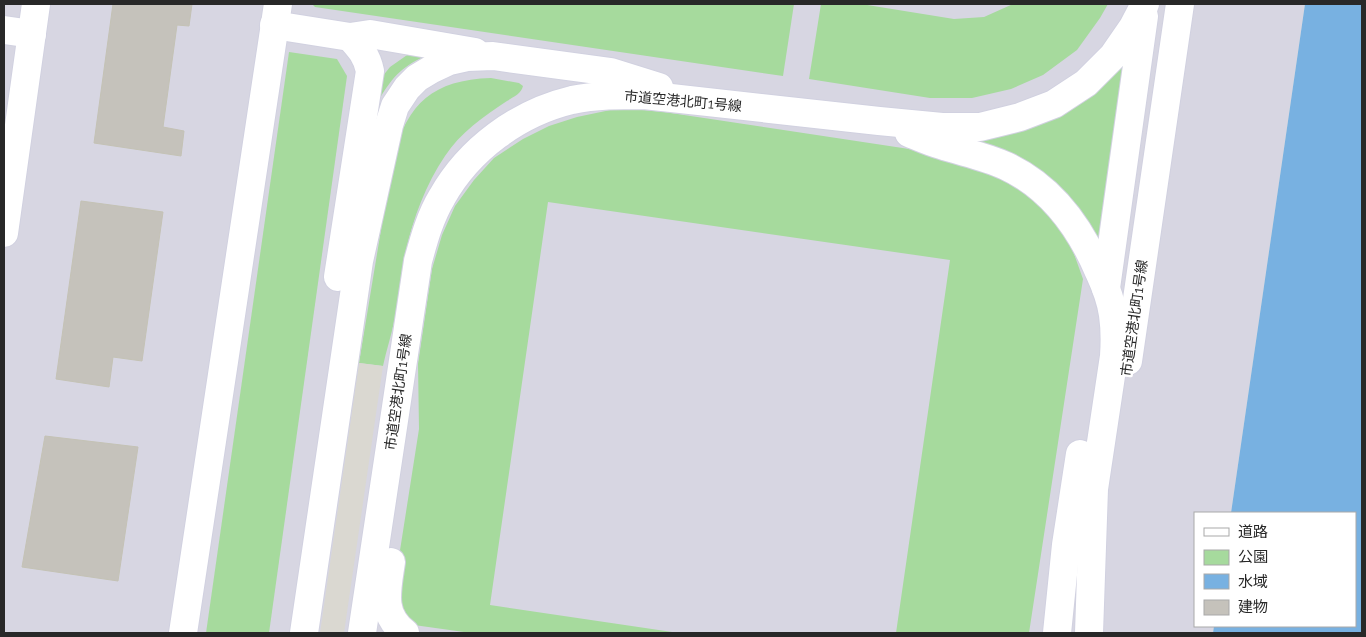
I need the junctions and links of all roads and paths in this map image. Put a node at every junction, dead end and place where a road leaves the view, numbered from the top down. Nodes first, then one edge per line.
1 (36, 4) edge
2 (1145, 4) edge
3 (1180, 4) edge
4 (276, 14) edge
5 (4, 30) edge
6 (32, 34) junction
7 (350, 37) junction
8 (493, 56) junction
9 (710, 102) junction
10 (879, 121) junction
11 (4, 233) edge
12 (1106, 288) junction
13 (344, 357) junction
14 (401, 369) junction
15 (164, 633) edge
16 (179, 633) edge
17 (183, 633) edge
18 (304, 633) edge
19 (362, 633) edge
20 (405, 633) edge
21 (1057, 633) edge
22 (1089, 633) edge

1 - 6 street
2 - 10 street, 市道空港北町1号線
2 - 12 street
3 - 22 street, 市道空港北町1号線
4 - 7 street
4 - 17 street
5 - 6 street
6 - 11 street
7 - 8 street
7 - 13 street
8 - 9 street
8 - 13 street
9 - 10 street, 市道空港北町1号線
9 - 14 street, 市道空港北町1号線
10 - 12 street
12 - 21 street
12 - 22 street
13 - 18 street
14 - 19 street, 市道空港北町1号線
14 - 20 street
15 - 16 street

